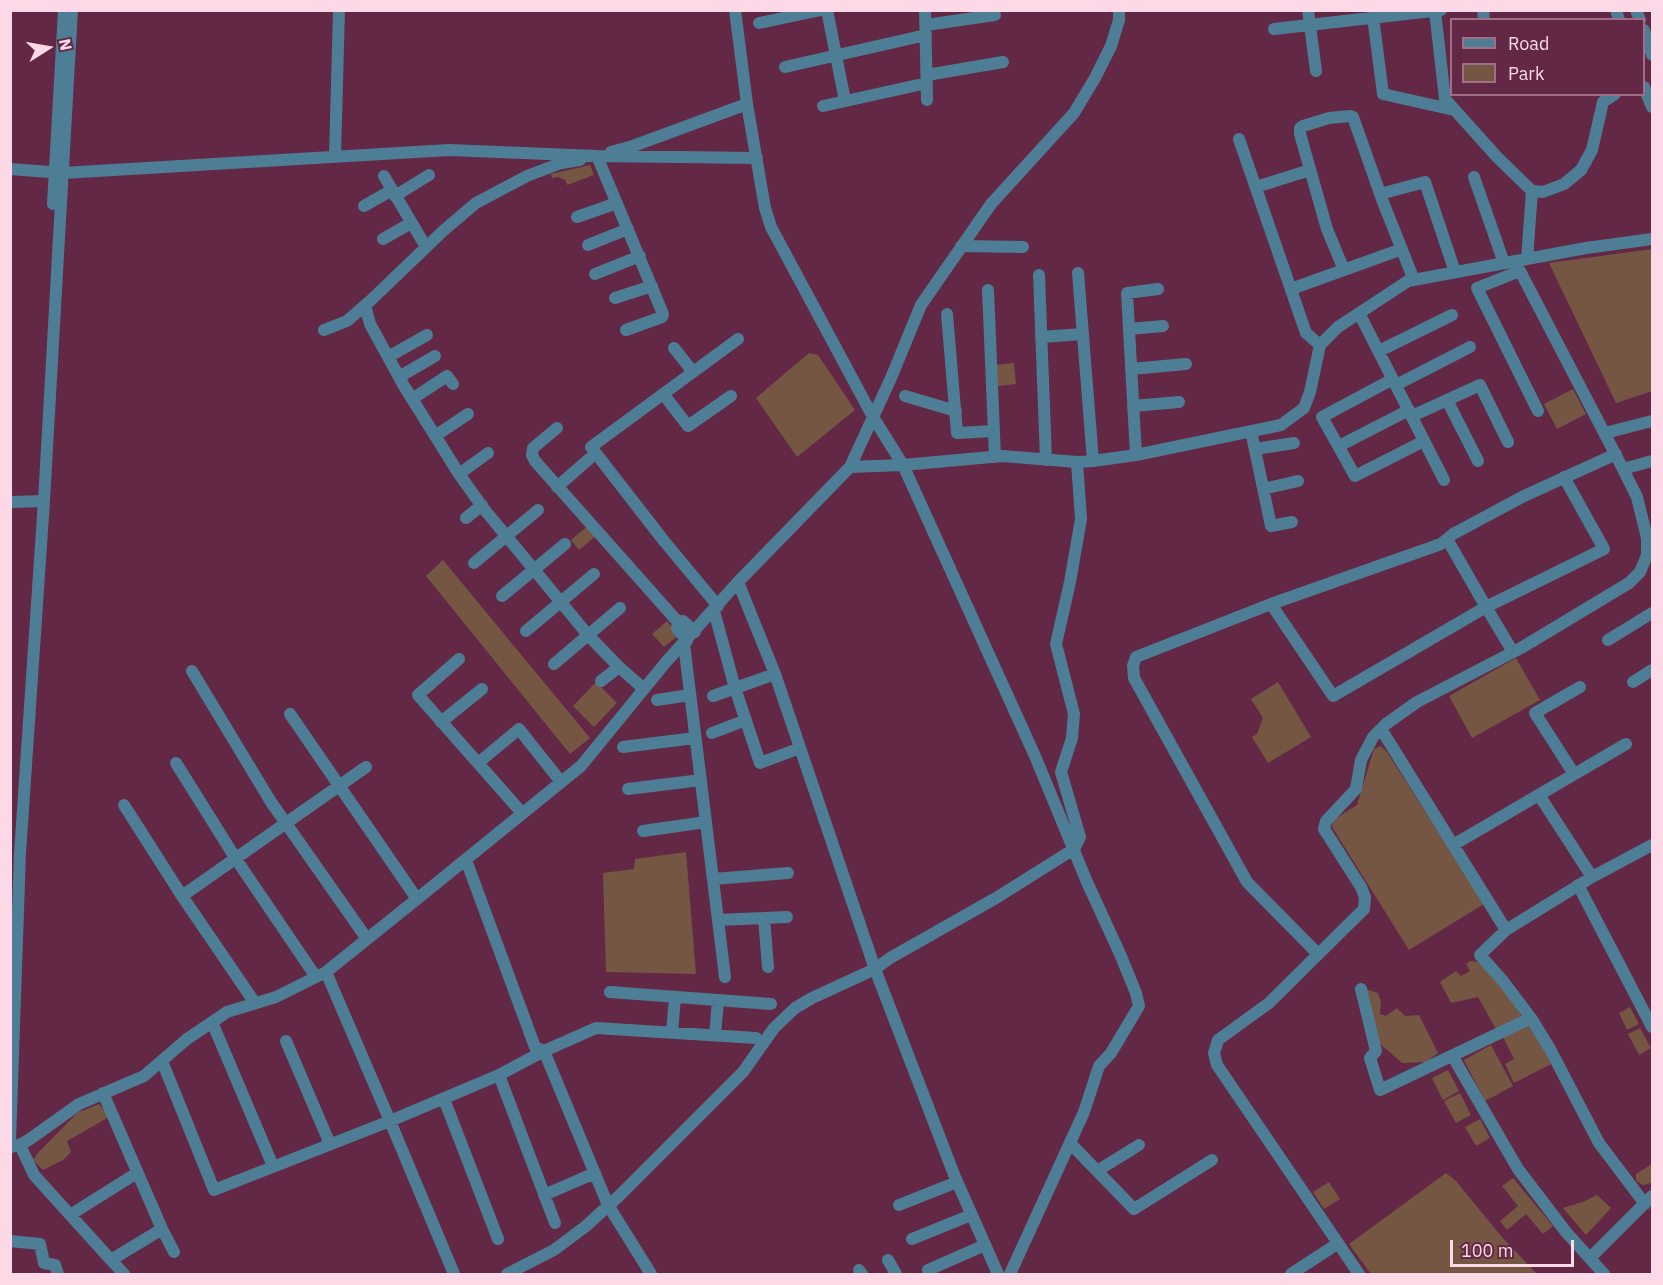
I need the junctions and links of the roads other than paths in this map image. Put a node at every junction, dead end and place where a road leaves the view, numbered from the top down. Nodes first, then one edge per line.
1 (64, 10) edge
2 (72, 10) edge
3 (339, 10) edge
4 (735, 10) edge
5 (821, 10) edge
6 (827, 10) edge
7 (925, 10) edge
8 (1119, 10) edge
9 (1308, 10) edge
10 (1441, 10) edge
11 (1435, 11) edge
12 (1398, 13) edge
13 (995, 15) dead end
14 (1355, 15) edge
15 (1373, 17) junction
16 (759, 23) dead end
17 (1310, 26) junction
18 (1274, 29) dead end
19 (926, 30) junction
20 (1645, 33) edge
21 (837, 56) junction
22 (1653, 56) edge
23 (1003, 62) dead end
24 (785, 67) dead end
25 (1316, 71) dead end
26 (1447, 76) edge
27 (927, 79) junction
28 (1645, 89) edge
29 (1612, 96) edge
30 (927, 100) dead end
31 (845, 101) junction
32 (747, 104) junction
33 (823, 106) dead end
34 (1653, 107) edge
35 (1454, 110) junction
36 (1239, 139) dead end
37 (334, 156) junction
38 (597, 156) junction
39 (757, 158) junction
40 (10, 169) edge
41 (1310, 170) junction
42 (59, 172) junction
43 (429, 175) dead end
44 (384, 176) dead end
45 (1474, 177) dead end
46 (1256, 187) junction
47 (1532, 191) junction
48 (394, 193) junction
49 (1380, 194) junction
50 (617, 202) junction
51 (364, 206) dead end
52 (577, 217) dead end
53 (411, 223) junction
54 (628, 229) junction
55 (383, 239) dead end
56 (1653, 239) edge
57 (588, 245) dead end
58 (961, 246) junction
59 (426, 247) junction
60 (1023, 247) dead end
61 (1402, 249) junction
62 (640, 256) junction
63 (1527, 259) junction
64 (1504, 263) junction
65 (1344, 270) junction
66 (1455, 272) junction
67 (1078, 273) dead end
68 (595, 274) dead end
69 (1039, 275) dead end
70 (1414, 280) junction
71 (652, 286) junction
72 (988, 290) dead end
73 (1158, 290) dead end
74 (1291, 290) junction
75 (615, 298) dead end
76 (365, 305) junction
77 (1359, 313) junction
78 (947, 314) dead end
79 (1452, 315) dead end
80 (1162, 326) dead end
81 (1129, 329) junction
82 (324, 330) dead end
83 (626, 330) dead end
84 (1083, 334) junction
85 (427, 335) dead end
86 (1041, 337) junction
87 (738, 339) dead end
88 (1320, 345) junction
89 (1470, 347) dead end
90 (674, 348) dead end
91 (1379, 351) junction
92 (435, 356) dead end
93 (388, 357) junction
94 (1186, 364) dead end
95 (1131, 369) junction
96 (693, 372) junction
97 (399, 377) junction
98 (1394, 382) junction
99 (453, 384) dead end
100 (664, 394) junction
101 (731, 396) dead end
102 (905, 396) dead end
103 (412, 399) junction
104 (1447, 400) junction
105 (1179, 402) dead end
106 (1133, 406) junction
107 (956, 411) junction
108 (1538, 411) dead end
109 (1410, 413) junction
110 (468, 414) dead end
111 (873, 417) junction
112 (1653, 421) edge
113 (557, 428) dead end
114 (994, 431) junction
115 (1251, 431) junction
116 (1605, 433) junction
117 (435, 436) junction
118 (1424, 441) junction
119 (1508, 442) dead end
120 (1294, 443) dead end
121 (1339, 446) junction
122 (1255, 449) junction
123 (488, 453) dead end
124 (1616, 454) junction
125 (1136, 455) junction
126 (995, 457) junction
127 (589, 459) dead end
128 (1046, 460) junction
129 (1478, 460) dead end
130 (1094, 461) junction
131 (1653, 461) edge
132 (1077, 462) junction
133 (903, 465) junction
134 (850, 467) junction
135 (1623, 469) junction
136 (459, 474) junction
137 (1564, 477) junction
138 (1444, 480) dead end
139 (1298, 481) dead end
140 (557, 487) junction
141 (1263, 489) junction
142 (10, 501) edge
143 (40, 501) junction
144 (482, 505) junction
145 (538, 510) dead end
146 (466, 518) dead end
147 (1292, 522) dead end
148 (506, 536) junction
149 (1447, 539) junction
150 (565, 544) dead end
151 (474, 563) dead end
152 (534, 570) junction
153 (594, 574) dead end
154 (738, 582) junction
155 (502, 596) dead end
156 (561, 602) junction
157 (1271, 604) junction
158 (1486, 607) junction
159 (620, 608) dead end
160 (716, 609) junction
161 (1653, 613) edge
162 (526, 632) dead end
163 (588, 635) junction
164 (689, 639) junction
165 (1608, 640) dead end
166 (1513, 652) junction
167 (459, 658) dead end
168 (554, 664) dead end
169 (619, 667) junction
170 (1653, 670) edge
171 (192, 671) dead end
172 (775, 674) junction
173 (601, 681) dead end
174 (1633, 682) dead end
175 (1580, 687) dead end
176 (735, 688) junction
177 (482, 689) dead end
178 (644, 689) junction
179 (690, 695) junction
180 (713, 696) dead end
181 (657, 700) dead end
182 (290, 714) dead end
183 (746, 720) junction
184 (441, 722) junction
185 (1381, 729) junction
186 (712, 733) dead end
187 (696, 738) junction
188 (1626, 744) dead end
189 (623, 747) dead end
190 (800, 748) junction
191 (478, 763) junction
192 (176, 764) dead end
193 (366, 767) dead end
194 (1574, 774) junction
195 (700, 780) junction
196 (561, 782) junction
197 (340, 787) junction
198 (628, 789) dead end
199 (1539, 795) junction
200 (124, 805) dead end
201 (522, 813) junction
202 (706, 822) junction
203 (286, 824) junction
204 (642, 831) dead end
205 (1453, 845) junction
206 (1653, 845) edge
207 (1074, 849) junction
208 (14, 853) edge
209 (236, 859) junction
210 (466, 860) junction
211 (788, 873) dead end
212 (1592, 877) junction
213 (713, 879) junction
214 (10, 885) edge
215 (1578, 885) junction
216 (182, 896) junction
217 (417, 899) junction
218 (787, 916) dead end
219 (764, 918) junction
220 (718, 920) junction
221 (1506, 930) junction
222 (366, 939) junction
223 (1318, 954) junction
224 (768, 967) dead end
225 (875, 969) junction
226 (321, 975) junction
227 (725, 976) dead end
228 (1361, 989) dead end
229 (610, 992) dead end
230 (675, 998) junction
231 (718, 1001) junction
232 (255, 1004) junction
233 (771, 1004) dead end
234 (1531, 1018) junction
235 (212, 1023) junction
236 (1653, 1027) edge
237 (672, 1032) junction
238 (715, 1035) junction
239 (756, 1038) dead end
240 (286, 1041) dead end
241 (544, 1051) junction
242 (1453, 1057) junction
243 (162, 1060) junction
244 (499, 1075) junction
245 (103, 1093) junction
246 (444, 1099) junction
247 (390, 1120) junction
248 (1070, 1143) junction
249 (14, 1144) edge
250 (330, 1144) junction
251 (1139, 1145) dead end
252 (1212, 1160) dead end
253 (273, 1166) junction
254 (1097, 1171) junction
255 (137, 1173) junction
256 (595, 1173) junction
257 (957, 1182) junction
258 (544, 1195) junction
259 (1648, 1200) edge
260 (608, 1205) junction
261 (899, 1205) dead end
262 (70, 1215) junction
263 (971, 1215) junction
264 (555, 1223) dead end
265 (162, 1229) junction
266 (498, 1239) dead end
267 (912, 1239) dead end
268 (10, 1241) edge
269 (1337, 1244) junction
270 (985, 1245) junction
271 (174, 1252) dead end
272 (1590, 1258) junction
273 (111, 1260) junction
274 (888, 1260) dead end
275 (928, 1270) dead end
276 (58, 1275) edge
277 (124, 1275) edge
278 (454, 1275) edge
279 (507, 1275) edge
280 (651, 1275) edge
281 (896, 1275) edge
282 (998, 1275) edge
283 (1010, 1275) edge
284 (1291, 1275) edge
285 (1359, 1275) edge
286 (1604, 1275) edge

1 - 42 street
2 - 42 street
3 - 37 street
4 - 32 street
5 - 16 street
6 - 21 street
7 - 19 street
8 - 58 street
9 - 17 street
10 - 11 street
11 - 12 street
11 - 26 street
12 - 15 street
13 - 19 street
14 - 15 street
14 - 17 street
15 - 35 street
17 - 18 street
17 - 25 street
19 - 21 street
19 - 27 street
20 - 22 street
21 - 24 street
21 - 31 street
23 - 27 street
26 - 35 street
27 - 30 street
27 - 31 street
28 - 34 street
29 - 47 street
31 - 33 street
32 - 38 street
32 - 39 street
35 - 47 street
36 - 46 street
37 - 38 street
37 - 42 street
38 - 39 street
38 - 50 street
38 - 59 street
39 - 111 street
40 - 42 street
41 - 46 street
41 - 49 street
41 - 65 street
42 - 143 street
43 - 48 street
44 - 48 street
45 - 64 street
46 - 74 street
47 - 63 street
48 - 51 street
48 - 53 street
49 - 61 street
49 - 66 street
50 - 52 street
50 - 54 street
53 - 55 street
53 - 59 street
54 - 57 street
54 - 62 street
56 - 63 street
58 - 60 street
58 - 111 street
59 - 76 street
61 - 65 street
61 - 70 street
62 - 68 street
62 - 71 street
63 - 64 street
64 - 66 street
65 - 74 street
66 - 70 street
67 - 84 street
69 - 86 street
70 - 77 street
71 - 75 street
71 - 83 street
72 - 114 street
73 - 81 street
74 - 88 street
76 - 82 street
76 - 93 street
77 - 88 street
77 - 91 street
78 - 107 street
79 - 91 street
80 - 81 street
81 - 95 street
84 - 86 street
84 - 130 street
85 - 93 street
86 - 128 street
87 - 96 street
88 - 115 street
89 - 98 street
90 - 96 street
91 - 98 street
92 - 97 street
93 - 97 street
94 - 95 street
95 - 106 street
96 - 100 street
97 - 103 street
98 - 109 street
98 - 121 street
99 - 103 street
100 - 101 street
100 - 160 street
102 - 107 street
103 - 117 street
104 - 109 street
104 - 119 street
104 - 129 street
105 - 106 street
106 - 125 street
107 - 114 street
108 - 116 street
109 - 118 street
109 - 121 street
110 - 117 street
111 - 133 street
111 - 134 street
112 - 116 street
113 - 140 street
114 - 126 street
115 - 122 street
115 - 125 street
116 - 124 street
117 - 136 street
118 - 121 street
118 - 138 street
120 - 122 street
122 - 141 street
123 - 136 street
124 - 135 street
124 - 137 street
125 - 130 street
126 - 128 street
126 - 133 street
127 - 140 street
128 - 132 street
130 - 132 street
131 - 135 street
132 - 207 street
133 - 134 street
133 - 207 street
134 - 154 street
135 - 166 street
136 - 144 street
137 - 149 street
137 - 158 street
139 - 141 street
140 - 164 street
141 - 147 street
142 - 143 street
143 - 208 street
144 - 146 street
144 - 148 street
145 - 148 street
148 - 151 street
148 - 152 street
149 - 157 street
149 - 158 street
150 - 152 street
152 - 155 street
152 - 156 street
153 - 156 street
154 - 160 street
154 - 172 street
156 - 162 street
156 - 163 street
157 - 158 street
157 - 223 street
158 - 166 street
159 - 163 street
160 - 164 street
160 - 176 street
161 - 165 street
163 - 168 street
163 - 169 street
164 - 178 street
164 - 179 street
166 - 185 street
167 - 184 street
169 - 173 street
169 - 178 street
170 - 174 street
171 - 203 street
172 - 176 street
172 - 190 street
175 - 194 street
176 - 180 street
176 - 183 street
177 - 184 street
178 - 196 street
179 - 181 street
179 - 187 street
182 - 197 street
183 - 186 street
183 - 190 street
184 - 191 street
185 - 205 street
185 - 223 street
187 - 189 street
187 - 195 street
188 - 194 street
190 - 225 street
191 - 196 street
191 - 201 street
192 - 209 street
193 - 197 street
194 - 199 street
195 - 198 street
195 - 202 street
196 - 201 street
197 - 203 street
197 - 217 street
199 - 205 street
199 - 212 street
200 - 216 street
201 - 210 street
202 - 204 street
202 - 213 street
203 - 209 street
203 - 222 street
205 - 221 street
206 - 212 street
207 - 225 street
207 - 248 street
208 - 214 street
208 - 249 street
209 - 216 street
209 - 226 street
210 - 217 street
210 - 241 street
211 - 213 street
212 - 215 street
213 - 220 street
215 - 221 street
215 - 236 street
216 - 232 street
217 - 222 street
218 - 219 street
219 - 220 street
219 - 224 street
220 - 227 street
221 - 234 street
222 - 226 street
223 - 269 street
225 - 257 street
225 - 260 street
226 - 232 street
226 - 247 street
228 - 242 street
229 - 230 street
230 - 231 street
230 - 237 street
231 - 233 street
231 - 238 street
232 - 235 street
234 - 242 street
234 - 259 street
235 - 243 street
235 - 253 street
237 - 238 street
237 - 241 street
238 - 239 street
240 - 250 street
241 - 244 street
241 - 256 street
242 - 272 street
243 - 245 street
243 - 253 street
244 - 246 street
244 - 258 street
245 - 249 street
245 - 255 street
246 - 247 street
246 - 266 street
247 - 250 street
247 - 278 street
248 - 254 street
248 - 283 street
249 - 262 street
250 - 253 street
251 - 254 street
252 - 254 street
255 - 262 street
255 - 265 street
256 - 258 street
256 - 260 street
257 - 261 street
257 - 263 street
258 - 264 street
259 - 272 street
260 - 279 street
260 - 280 street
262 - 273 street
263 - 267 street
263 - 270 street
265 - 271 street
265 - 273 street
268 - 276 street
269 - 284 street
269 - 285 street
270 - 275 street
270 - 282 street
272 - 286 street
273 - 277 street
274 - 281 street

